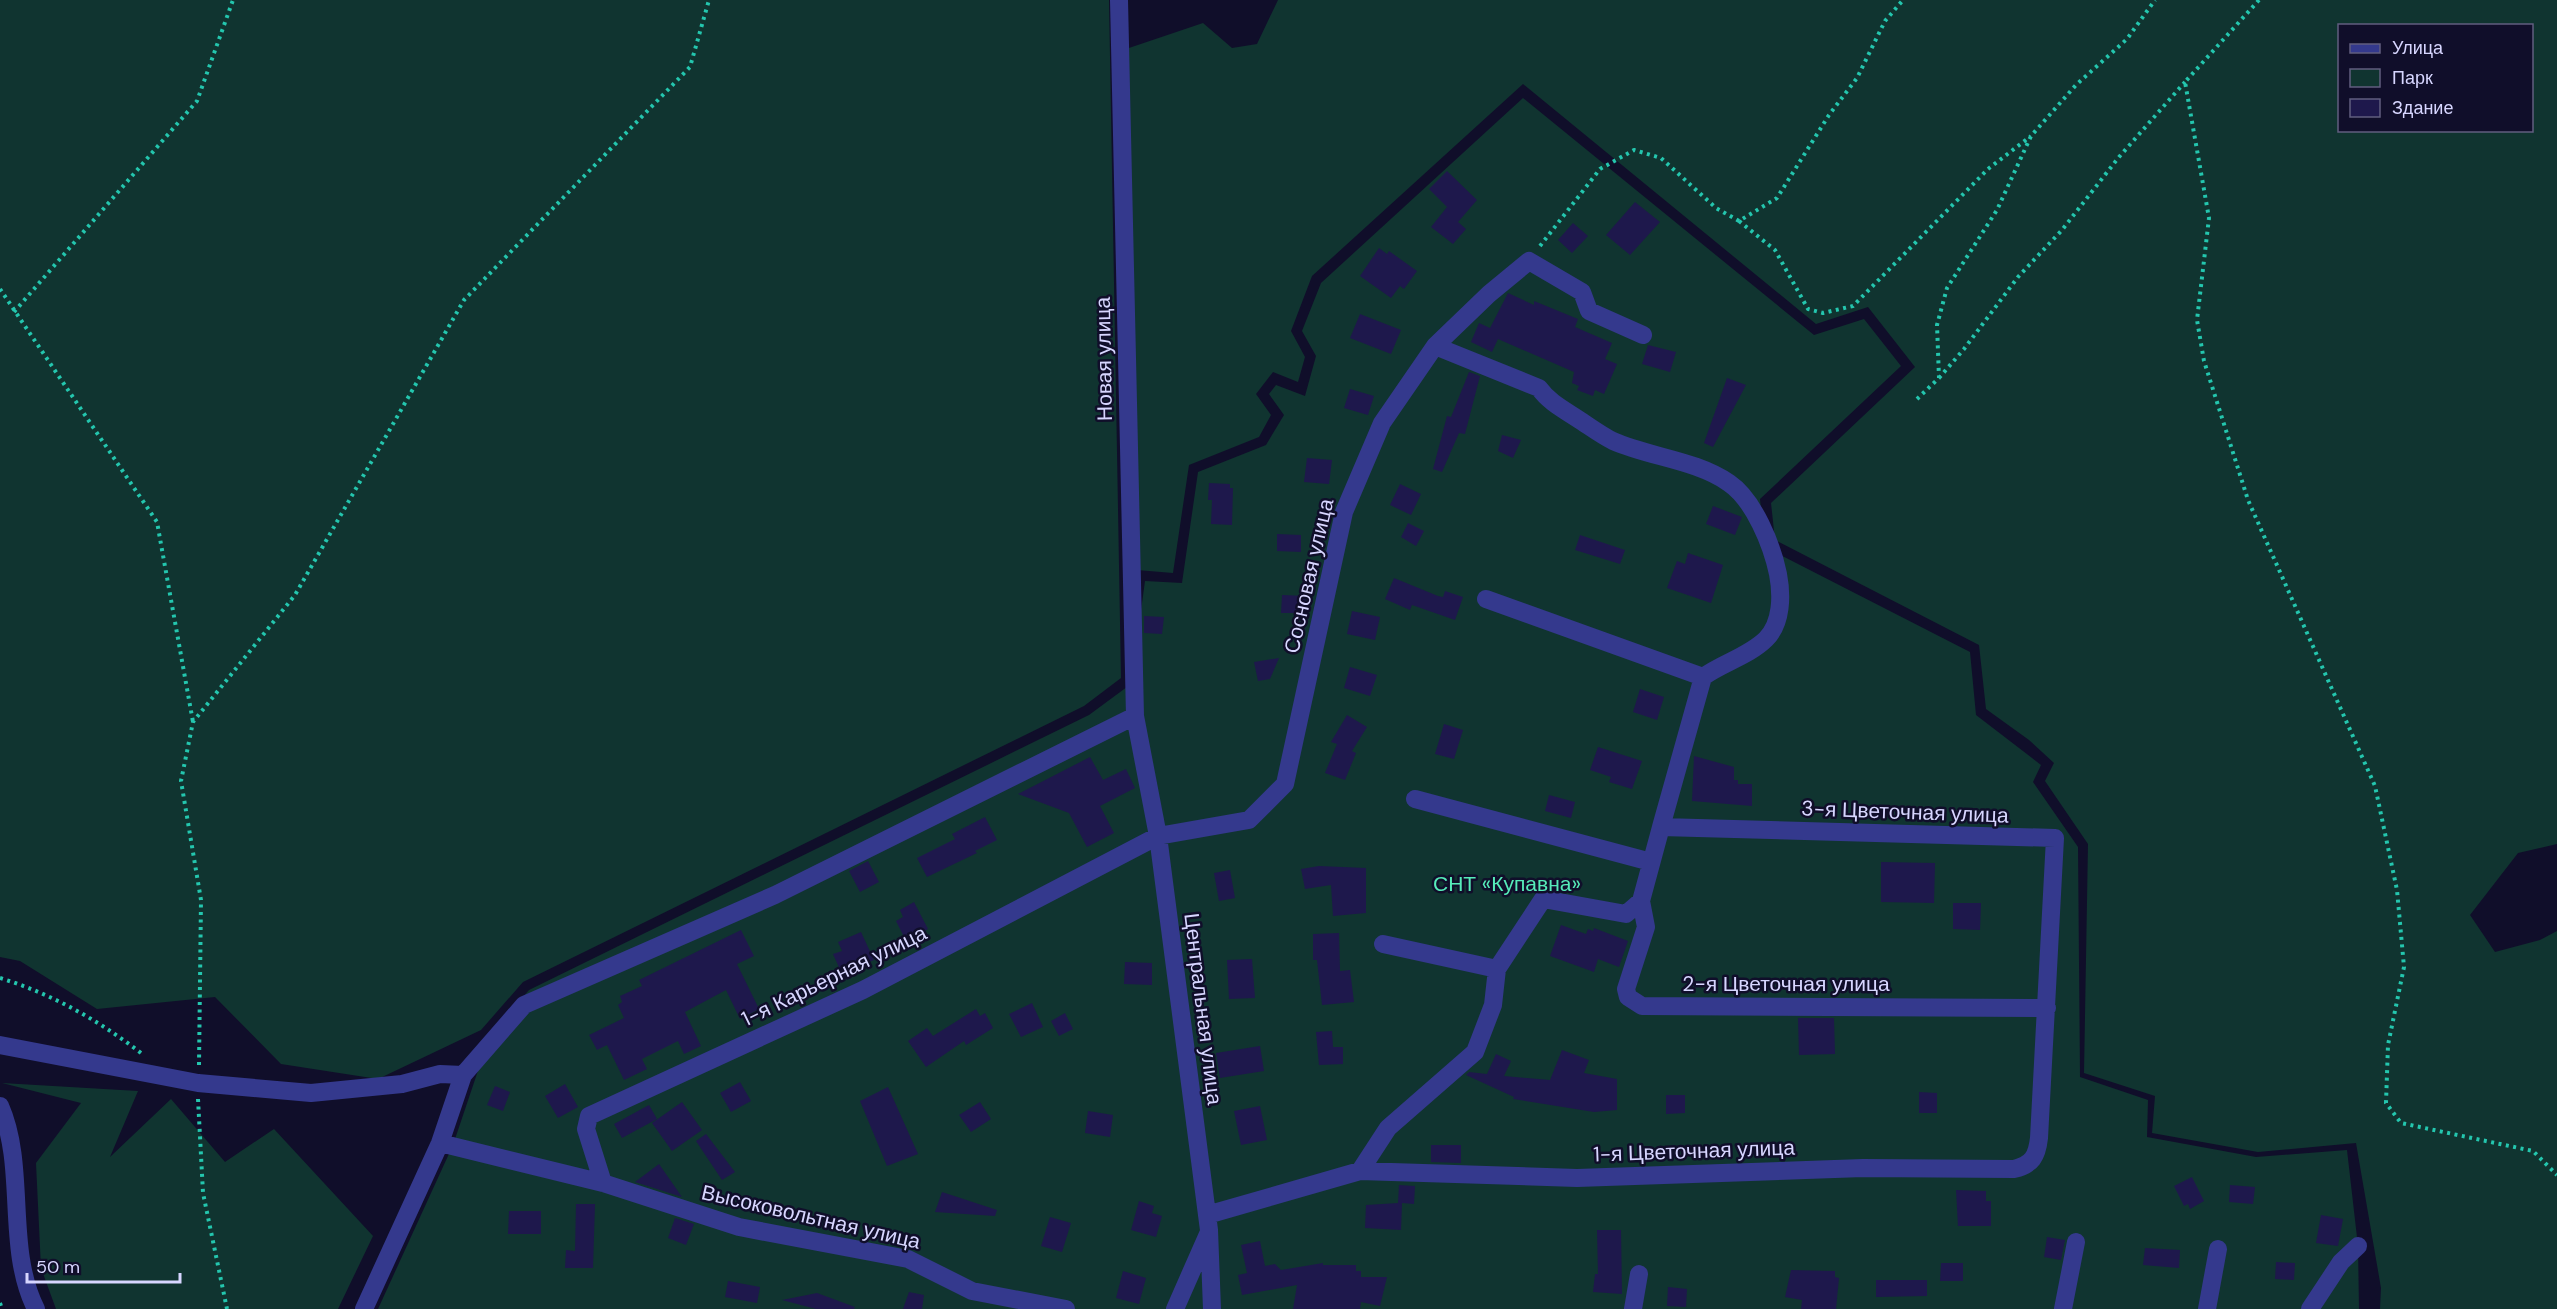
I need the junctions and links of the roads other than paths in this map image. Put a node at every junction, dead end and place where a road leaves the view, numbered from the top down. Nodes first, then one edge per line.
1 (1119, 0) edge
2 (1643, 335) dead end
3 (1435, 346) junction
4 (1486, 599) dead end
5 (1703, 677) junction
6 (1135, 716) junction
7 (1415, 799) dead end
8 (1661, 827) junction
9 (1158, 837) junction
10 (1651, 862) junction
11 (1641, 901) junction
12 (1383, 944) dead end
13 (1497, 969) junction
14 (2047, 1008) junction
15 (0, 1045) edge
16 (463, 1075) junction
17 (0, 1106) edge
18 (440, 1143) junction
19 (1360, 1171) junction
20 (603, 1183) junction
21 (1208, 1222) junction
22 (2076, 1242) dead end
23 (2358, 1246) dead end
24 (2218, 1249) dead end
25 (1639, 1274) dead end
26 (36, 1309) edge
27 (364, 1309) edge
28 (1066, 1309) edge
29 (1175, 1309) edge
30 (1212, 1309) edge
31 (1633, 1309) edge
32 (2063, 1309) edge
33 (2207, 1309) edge
34 (2310, 1309) edge

1 - 6 street, Новая улица
2 - 3 street, Сосновая улица
3 - 5 street
3 - 9 street, Сосновая улица
4 - 5 street
5 - 8 street
6 - 9 street, Центральная улица
6 - 16 street
7 - 10 street
8 - 10 street
8 - 14 street, 3-я Цветочная улица
9 - 20 street, 1-я Карьерная улица
9 - 21 street, Центральная улица
10 - 11 street
11 - 13 street
11 - 14 street, 2-я Цветочная улица
12 - 13 street
13 - 19 street
14 - 19 street, 1-я Цветочная улица
15 - 16 street
16 - 18 street
17 - 26 street
18 - 20 street, Высоковольтная улица
18 - 27 street
19 - 21 street, 1-я Цветочная улица
20 - 28 street, Высоковольтная улица
21 - 29 street
21 - 30 street, Центральная улица
22 - 32 street
23 - 34 street
24 - 33 street
25 - 31 street

